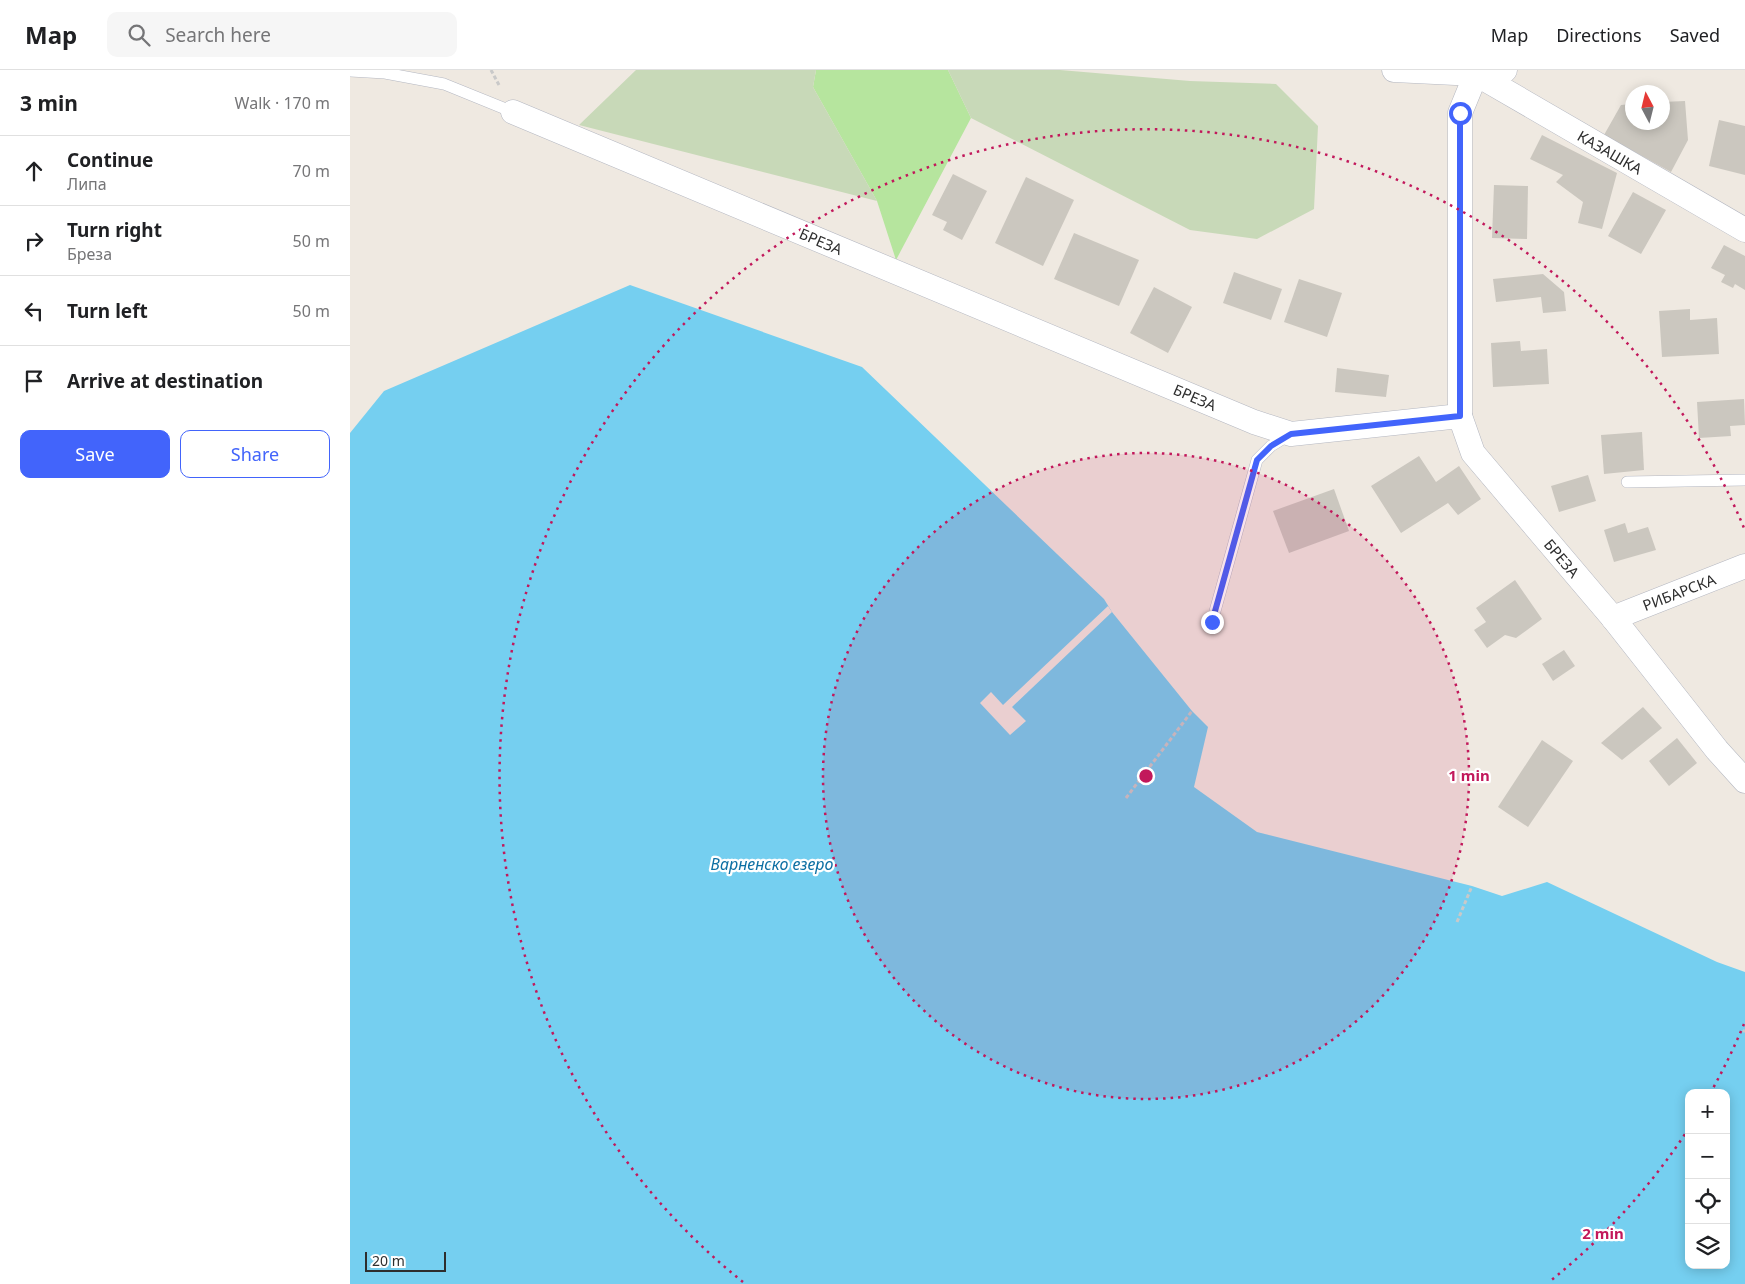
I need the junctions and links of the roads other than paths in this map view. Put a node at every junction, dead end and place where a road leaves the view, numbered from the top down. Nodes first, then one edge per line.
1 (1394, 70) edge
2 (1505, 70) edge
3 (350, 71) edge
4 (1476, 74) junction
5 (513, 112) joint
6 (1745, 230) edge
7 (1460, 416) junction
8 (1291, 434) junction
9 (1745, 480) edge
10 (1627, 482) dead end
11 (1745, 566) edge
12 (1613, 618) junction
13 (1212, 622) dead end
14 (1745, 781) edge

1 - 4 street
2 - 4 street
3 - 5 lane
4 - 6 street, КАЗАШКА
4 - 7 street
5 - 8 street, БРЕЗА
7 - 8 street, БРЕЗА
7 - 12 street, БРЕЗА
8 - 13 lane
9 - 10 lane
11 - 12 street, РИБАРСКА
12 - 14 street, БРЕЗА

